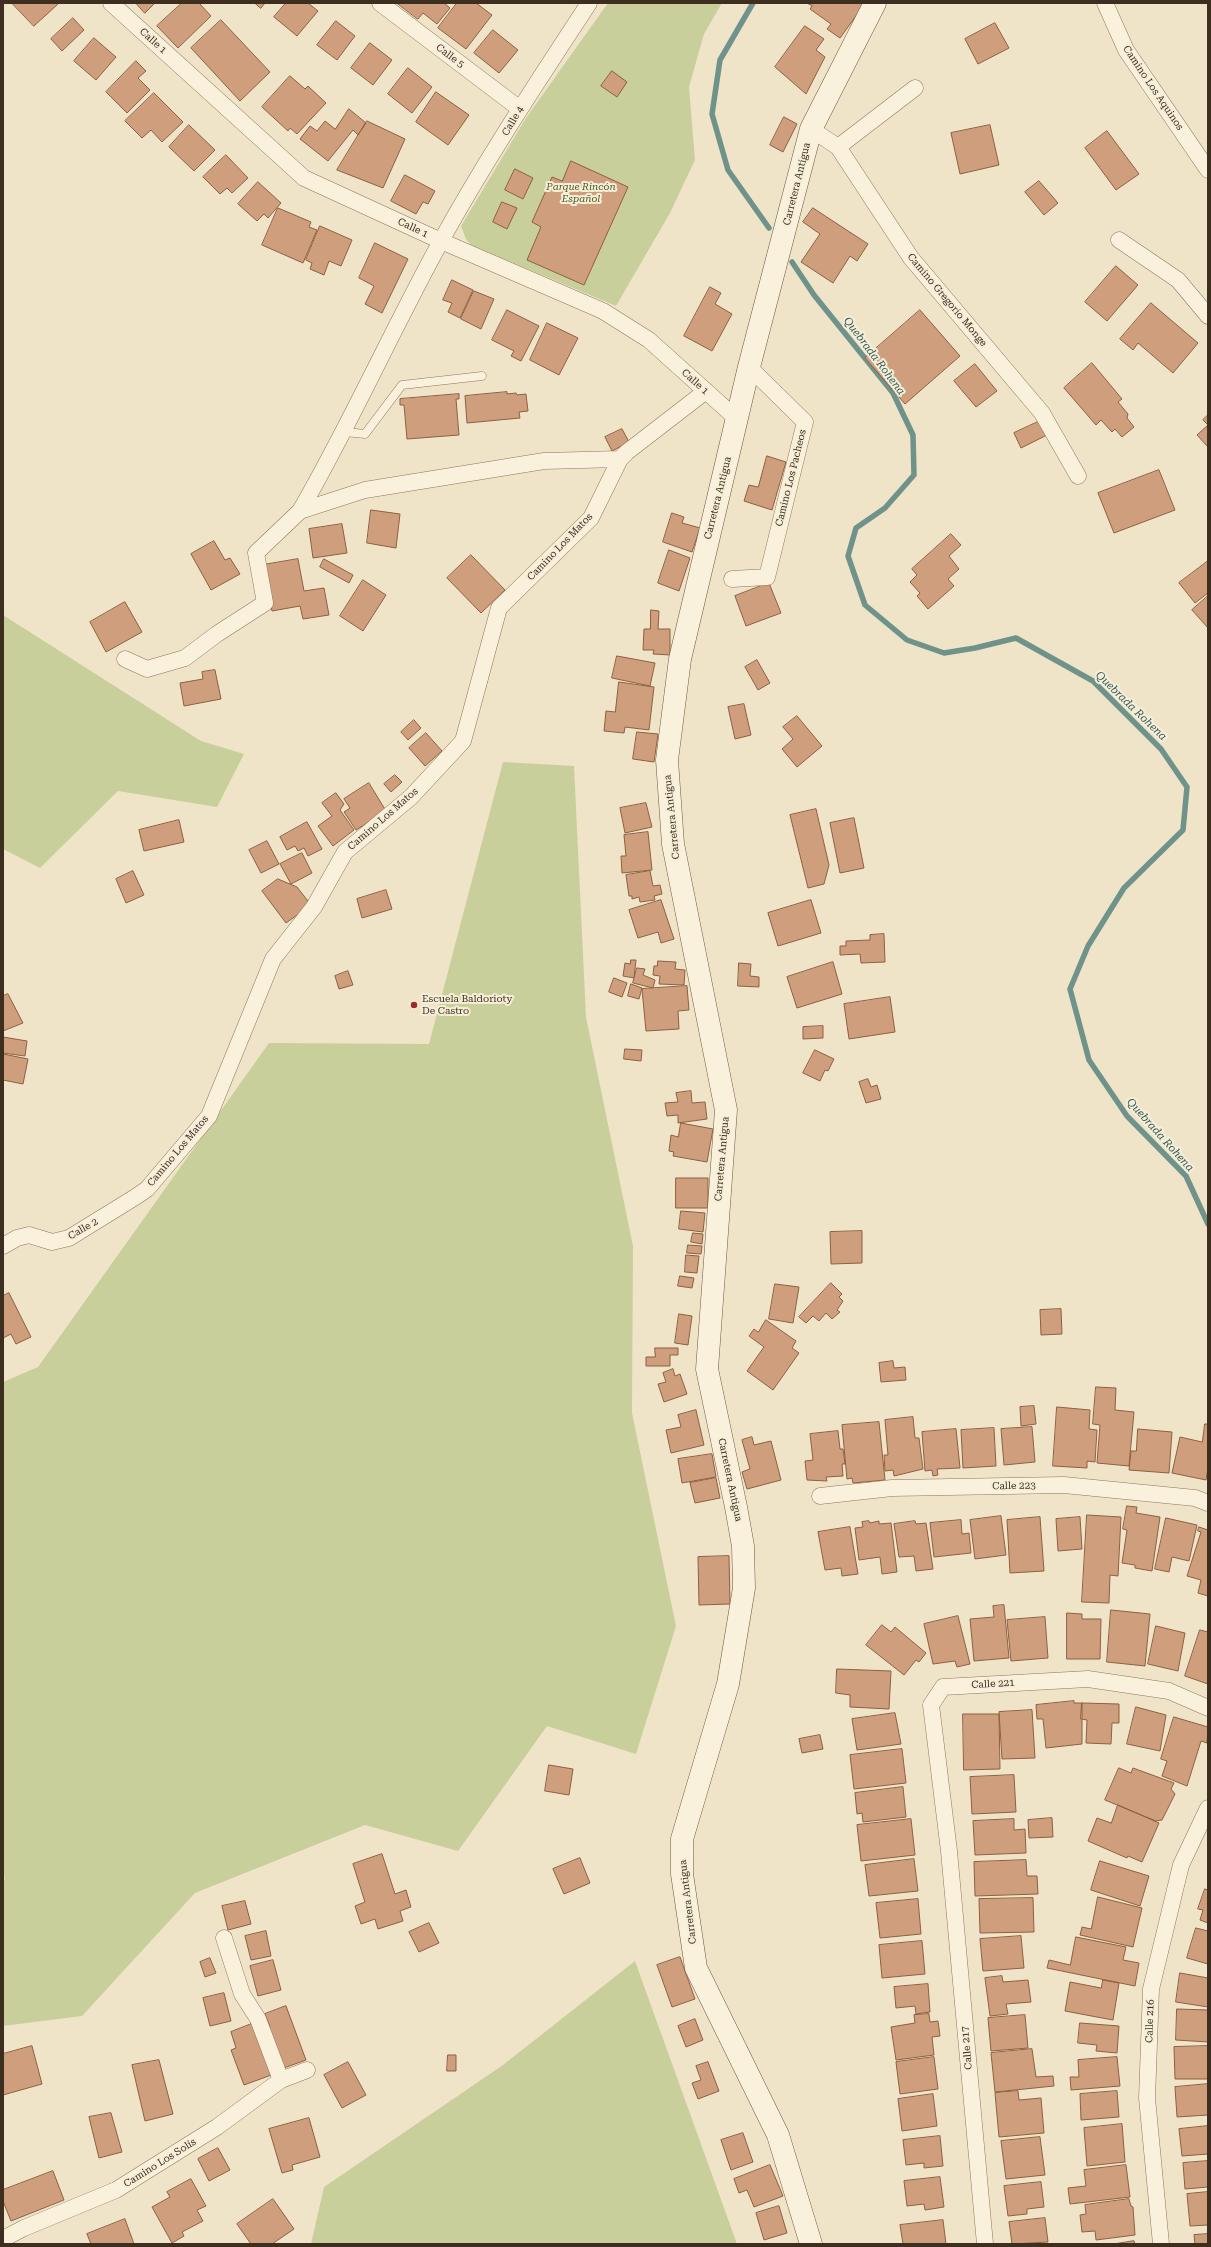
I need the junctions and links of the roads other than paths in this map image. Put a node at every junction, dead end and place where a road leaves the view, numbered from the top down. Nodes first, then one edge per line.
1 (112, 3) edge
2 (380, 3) edge
3 (589, 3) edge
4 (875, 3) edge
5 (1105, 3) edge
6 (915, 88) dead end
7 (520, 109) junction
8 (811, 129) junction
9 (838, 147) junction
10 (1208, 170) edge
11 (1119, 240) dead end
12 (441, 241) junction
13 (1208, 316) edge
14 (749, 367) junction
15 (482, 376) dead end
16 (706, 391) junction
17 (737, 419) junction
18 (345, 432) junction
19 (620, 459) junction
20 (1078, 476) dead end
21 (300, 512) junction
22 (732, 579) dead end
23 (125, 659) dead end
24 (137, 1196) joint
25 (3, 1246) edge
26 (820, 1496) dead end
27 (1208, 1503) edge
28 (1208, 1708) edge
29 (1208, 1808) edge
30 (949, 1851) joint
31 (224, 1938) dead end
32 (307, 2070) dead end
33 (281, 2080) junction
34 (3, 2239) edge
35 (811, 2244) edge
36 (985, 2244) edge
37 (1161, 2244) edge

1 - 12 street, Calle 1
2 - 7 street, Calle 5
3 - 7 street, Calle 4
4 - 8 street, Carretera Antigua
5 - 10 street, Camino Los Aquinos
6 - 9 street
7 - 12 street, Calle 4
8 - 9 street, Camino Gregorio Monge
8 - 14 street, Carretera Antigua
9 - 20 street, Camino Gregorio Monge
11 - 13 street
12 - 16 street, Calle 1
12 - 18 street, Calle 4
14 - 17 street, Carretera Antigua
14 - 22 street, Camino Los Pacheos
15 - 18 lane
16 - 17 street, Calle 1
16 - 19 street, Camino Los Matos
17 - 35 street, Carretera Antigua
18 - 21 street, Calle 4
19 - 21 street
19 - 24 street, Camino Los Matos
21 - 23 street
24 - 25 street, Calle 2
26 - 27 street, Calle 223
28 - 30 street, Calle 221
29 - 37 street, Calle 216
30 - 36 street, Calle 217
31 - 33 street
32 - 33 street, Camino Los Solís
33 - 34 street, Camino Los Solís

